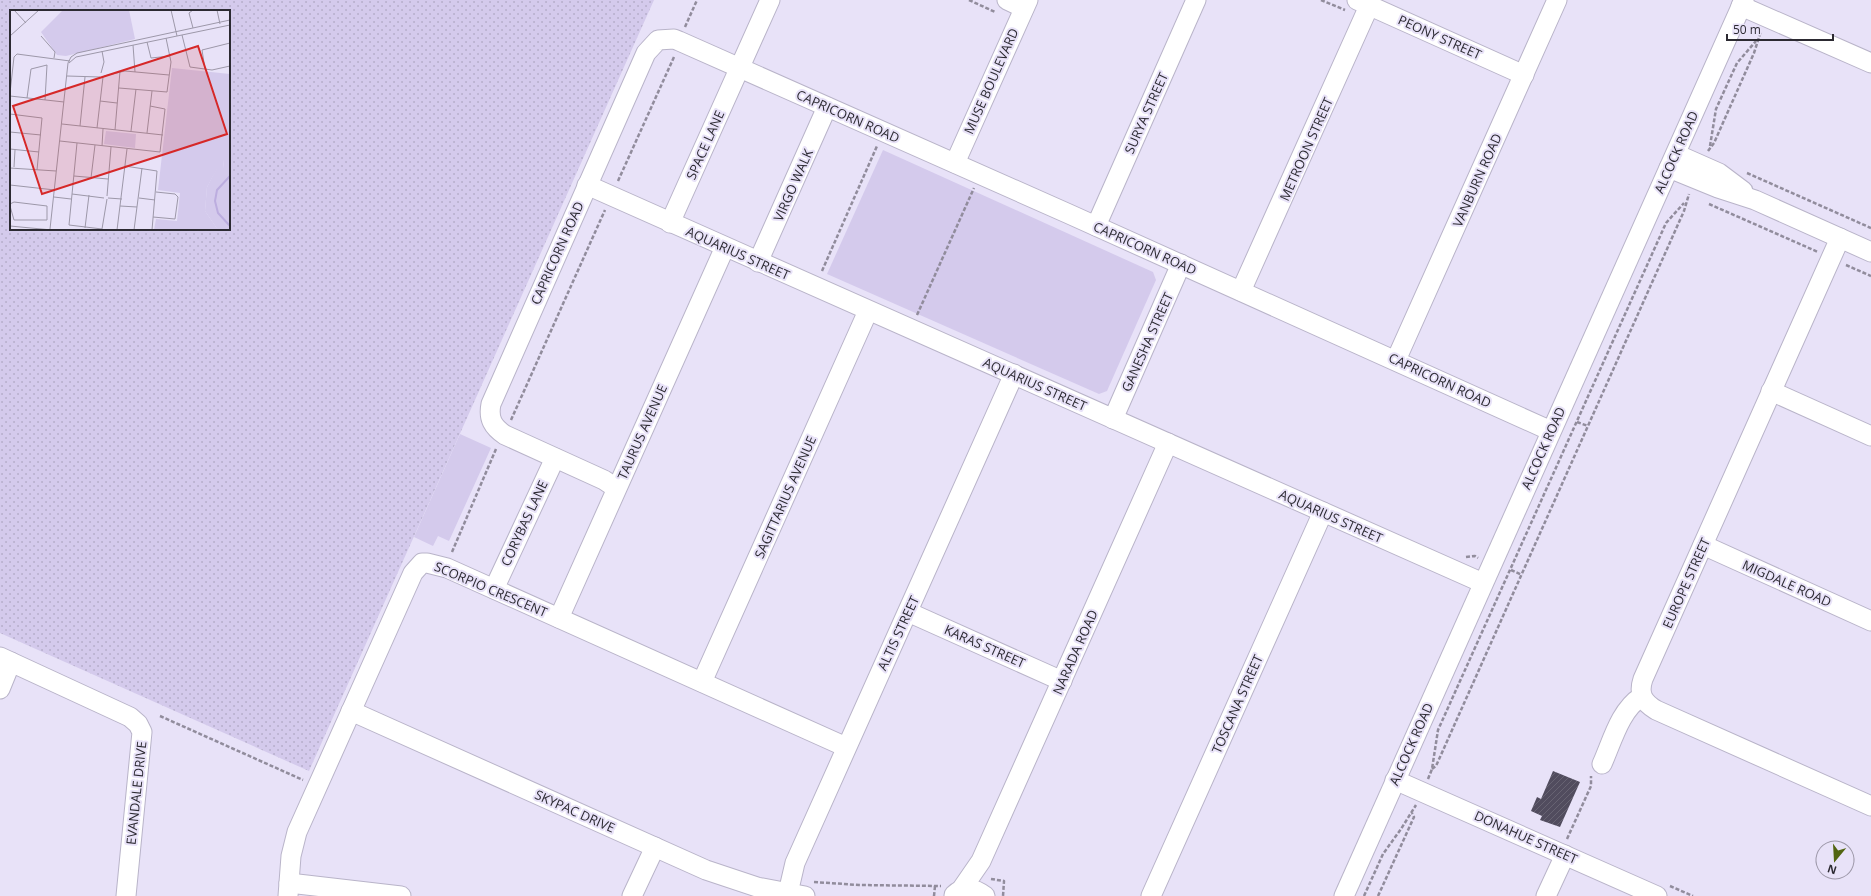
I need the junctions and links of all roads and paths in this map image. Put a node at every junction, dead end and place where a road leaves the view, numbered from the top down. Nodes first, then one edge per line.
1 (697, 0) edge
2 (770, 0) edge
3 (969, 0) edge
4 (1196, 0) edge
5 (1557, 0) edge
6 (1018, 2) edge
7 (1363, 3) edge
8 (1743, 3) edge
9 (685, 32) junction
10 (1757, 41) joint
11 (1871, 63) edge
12 (740, 68) junction
13 (1524, 75) junction
14 (826, 107) junction
15 (871, 143) dead end
16 (1673, 161) junction
17 (955, 163) junction
18 (1742, 170) dead end
19 (624, 184) dead end
20 (586, 185) junction
21 (974, 188) dead end
22 (1689, 194) dead end
23 (1696, 198) dead end
24 (1703, 201) dead end
25 (605, 210) dead end
26 (670, 223) junction
27 (1096, 226) junction
28 (1871, 228) edge
29 (1840, 238) junction
30 (725, 247) junction
31 (1871, 252) edge
32 (1830, 261) junction
33 (758, 262) junction
34 (1182, 264) junction
35 (814, 270) dead end
36 (821, 273) junction
37 (828, 276) dead end
38 (1871, 276) edge
39 (1241, 291) junction
40 (868, 311) junction
41 (910, 312) dead end
42 (917, 315) junction
43 (924, 319) dead end
44 (1396, 360) junction
45 (1014, 374) junction
46 (1771, 391) junction
47 (1113, 419) junction
48 (510, 421) dead end
49 (1551, 431) junction
50 (1871, 436) edge
51 (1168, 444) junction
52 (495, 448) dead end
53 (555, 458) junction
54 (616, 488) junction
55 (1323, 512) junction
56 (1703, 545) junction
57 (452, 554) dead end
58 (1461, 558) dead end
59 (1492, 563) junction
60 (1511, 570) junction
61 (1522, 574) junction
62 (1483, 583) junction
63 (494, 589) junction
64 (908, 612) junction
65 (559, 618) junction
66 (1871, 621) edge
67 (6, 659) edge
68 (1062, 681) junction
69 (702, 682) junction
70 (0, 690) edge
71 (1641, 697) junction
72 (351, 712) junction
73 (160, 716) dead end
74 (846, 747) junction
75 (1597, 769) joint
76 (1428, 778) dead end
77 (1395, 780) junction
78 (1435, 781) dead end
79 (307, 782) dead end
80 (1871, 806) edge
81 (655, 847) junction
82 (1566, 847) junction
83 (981, 861) junction
84 (935, 886) junction
85 (289, 890) edge
86 (801, 890) edge
87 (953, 891) edge
88 (126, 896) edge
89 (401, 896) edge
90 (632, 896) edge
91 (934, 896) edge
92 (985, 896) edge
93 (1151, 896) edge
94 (1344, 896) edge
95 (1364, 896) edge
96 (1378, 896) edge
97 (1546, 896) edge
98 (1657, 896) edge

1 - 9 path
2 - 12 street, SPACE LANE
3 - 6 path
4 - 27 street, SURYA STREET
5 - 13 street, VANBURN ROAD
6 - 17 street, MUSE BOULEVARD
7 - 13 street, PEONY STREET
7 - 39 street, METROON STREET
8 - 11 street
8 - 16 street, ALCOCK ROAD
9 - 12 street, CAPRICORN ROAD
9 - 19 path
9 - 20 street, CAPRICORN ROAD
10 - 10 path
12 - 14 street, CAPRICORN ROAD
12 - 26 street, SPACE LANE
13 - 44 street, VANBURN ROAD
14 - 17 street, CAPRICORN ROAD
14 - 33 street, VIRGO WALK
15 - 36 path
16 - 29 street
16 - 49 street, ALCOCK ROAD
17 - 27 street, CAPRICORN ROAD
18 - 28 path
20 - 26 street, AQUARIUS STREET
20 - 53 street, CAPRICORN ROAD
21 - 42 path
22 - 23 path
24 - 32 path
25 - 48 path
26 - 30 street, AQUARIUS STREET
27 - 34 street, CAPRICORN ROAD
29 - 31 street
29 - 32 street, EUROPE STREET
30 - 33 street, AQUARIUS STREET
30 - 54 street, TAURUS AVENUE
32 - 38 path
32 - 46 street, EUROPE STREET
33 - 40 street, AQUARIUS STREET
34 - 39 street, CAPRICORN ROAD
34 - 47 street, GANESHA STREET
35 - 36 path
36 - 37 path
39 - 44 street, CAPRICORN ROAD
40 - 45 street, AQUARIUS STREET
40 - 69 street, SAGITTARIUS AVENUE
41 - 42 path
42 - 43 path
44 - 49 street, CAPRICORN ROAD
45 - 47 street, AQUARIUS STREET
45 - 64 street, ALTIS STREET
46 - 50 street
46 - 56 street, EUROPE STREET
47 - 51 street, AQUARIUS STREET
49 - 59 street, ALCOCK ROAD
51 - 55 street, AQUARIUS STREET
51 - 68 street, NARADA ROAD
52 - 57 path
53 - 54 street, CAPRICORN ROAD
53 - 63 street, CORYBAS LANE
54 - 65 street, TAURUS AVENUE
55 - 62 street, AQUARIUS STREET
55 - 93 street, TOSCANA STREET
56 - 66 street, MIGDALE ROAD
56 - 71 street, EUROPE STREET
58 - 59 path
59 - 60 path
59 - 62 street, ALCOCK ROAD
60 - 61 path
60 - 61 path
60 - 61 path
62 - 77 street, ALCOCK ROAD
63 - 65 street, SCORPIO CRESCENT
63 - 72 street, SCORPIO CRESCENT
64 - 68 street, KARAS STREET
64 - 74 street, ALTIS STREET
65 - 69 street, SCORPIO CRESCENT
67 - 70 street
67 - 88 street, EVANDALE DRIVE
68 - 83 street, NARADA ROAD
69 - 74 street, SCORPIO CRESCENT
71 - 75 street
71 - 80 street
72 - 81 street, SKYPAC DRIVE
72 - 85 street, SCORPIO CRESCENT
73 - 79 path
74 - 86 street, ALTIS STREET
75 - 82 path
76 - 78 path
77 - 82 street, DONAHUE STREET
77 - 94 street, ALCOCK ROAD
81 - 86 street, SKYPAC DRIVE
81 - 90 street
82 - 97 street
82 - 98 street, DONAHUE STREET
83 - 87 street, NARADA ROAD
83 - 92 street, NARADA ROAD
84 - 86 path
84 - 87 path
84 - 91 path
85 - 89 street
87 - 92 street
95 - 96 path

